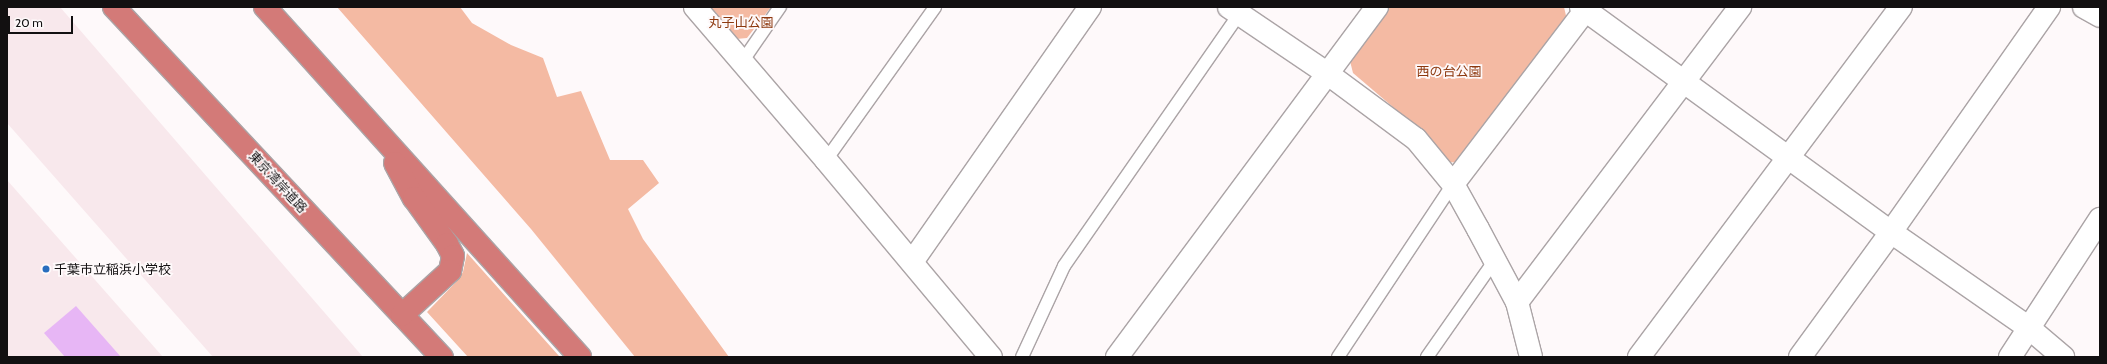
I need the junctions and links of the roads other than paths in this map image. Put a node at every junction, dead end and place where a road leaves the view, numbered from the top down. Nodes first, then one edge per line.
1 (114, 7) edge
2 (265, 7) edge
3 (694, 7) edge
4 (780, 7) edge
5 (935, 7) edge
6 (1090, 7) edge
7 (1377, 7) edge
8 (1740, 7) edge
9 (1901, 7) edge
10 (2048, 7) edge
11 (2084, 7) edge
12 (1585, 8) edge
13 (1237, 9) edge
14 (2100, 16) edge
15 (742, 62) junction
16 (1328, 74) junction
17 (1684, 83) junction
18 (373, 126) junction
19 (1789, 159) junction
20 (826, 160) junction
21 (1453, 184) junction
22 (2100, 220) edge
23 (1891, 232) junction
24 (1495, 260) junction
25 (912, 262) junction
26 (1517, 302) junction
27 (402, 315) junction
28 (2029, 328) junction
29 (442, 357) edge
30 (580, 357) edge
31 (991, 357) edge
32 (1022, 357) edge
33 (1117, 357) edge
34 (1338, 357) edge
35 (1427, 357) edge
36 (1531, 357) edge
37 (1639, 357) edge
38 (1800, 357) edge
39 (2010, 357) edge
40 (2063, 357) edge

1 - 27 highway, 東京湾岸道路
2 - 18 highway
3 - 15 street
4 - 15 lane
5 - 20 lane
6 - 25 street
7 - 16 street
8 - 17 street
9 - 19 street
10 - 23 street
11 - 14 street
12 - 17 street
12 - 21 street
13 - 16 street
13 - 32 lane
15 - 20 street
16 - 21 street
16 - 33 street
17 - 19 street
17 - 26 street
18 - 27 highway
18 - 30 highway
19 - 23 street
19 - 37 street
20 - 25 street
21 - 24 street
21 - 34 lane
22 - 28 street
23 - 28 street
23 - 38 street
24 - 26 street
24 - 35 lane
25 - 31 street
26 - 36 street
27 - 29 highway, 東京湾岸道路
28 - 39 street
28 - 40 street

